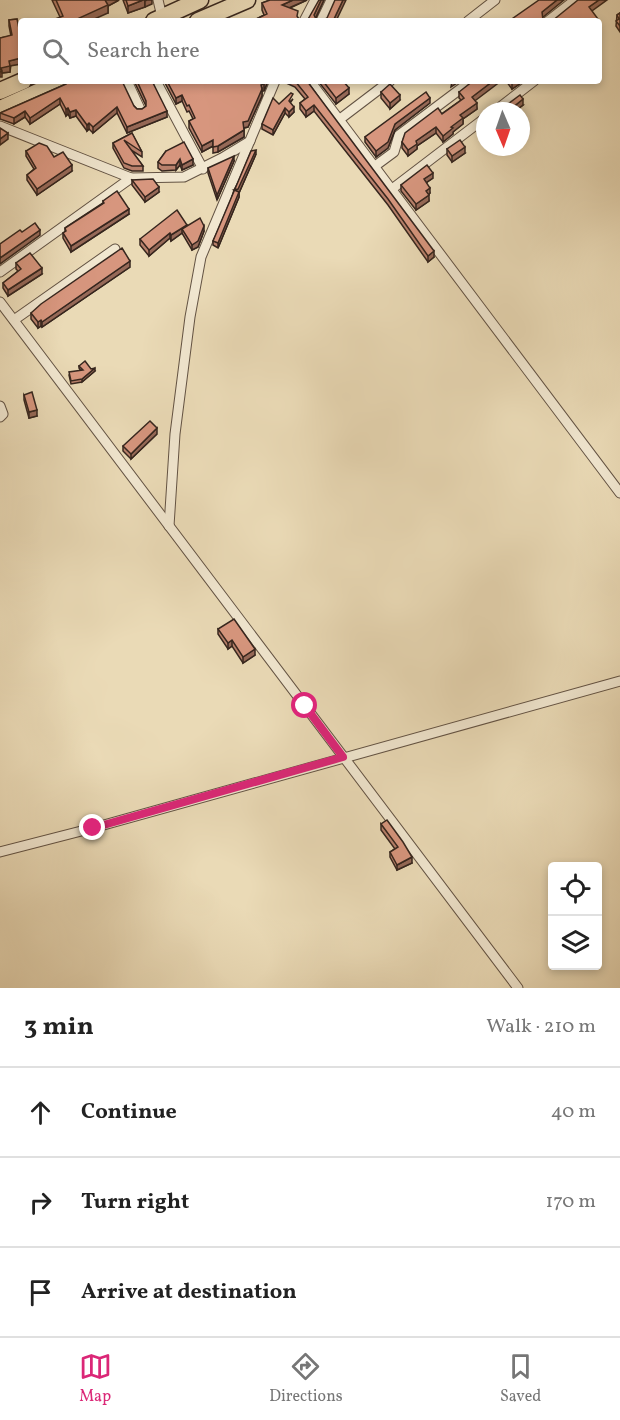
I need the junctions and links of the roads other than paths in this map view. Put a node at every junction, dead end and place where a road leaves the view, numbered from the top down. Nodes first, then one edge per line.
1 (158, 0) edge
2 (200, 0) edge
3 (247, 0) edge
4 (315, 0) edge
5 (331, 0) edge
6 (495, 0) edge
7 (575, 0) edge
8 (158, 18) edge
9 (160, 18) edge
10 (205, 18) edge
11 (306, 18) edge
12 (322, 18) edge
13 (472, 18) edge
14 (552, 18) edge
15 (18, 83) edge
16 (55, 84) edge
17 (128, 84) edge
18 (158, 84) edge
19 (275, 84) edge
20 (312, 84) edge
21 (386, 84) edge
22 (467, 84) edge
23 (530, 84) edge
24 (0, 91) edge
25 (507, 102) edge
26 (0, 109) edge
27 (140, 110) edge
28 (340, 119) junction
29 (476, 125) edge
30 (0, 126) edge
31 (250, 141) junction
32 (375, 166) junction
33 (202, 169) junction
34 (130, 178) junction
35 (392, 189) junction
36 (115, 249) dead end
37 (0, 272) edge
38 (0, 302) edge
39 (14, 320) junction
40 (0, 405) edge
41 (0, 417) edge
42 (620, 493) edge
43 (169, 526) junction
44 (620, 681) edge
45 (343, 757) junction
46 (0, 852) edge
47 (518, 988) edge

1 - 8 street
2 - 9 highway
3 - 10 highway
4 - 11 street
5 - 12 street
6 - 13 street
7 - 14 street
15 - 24 highway
16 - 26 highway
17 - 27 street
18 - 33 street
19 - 31 street
20 - 28 street
21 - 28 street
22 - 32 street
23 - 25 street
28 - 32 street
29 - 35 street
30 - 34 street
31 - 33 street
31 - 43 street
32 - 35 street
33 - 34 street
34 - 37 street
35 - 42 street
36 - 39 street
38 - 39 street
39 - 43 street
40 - 41 street
43 - 45 street
44 - 45 street
45 - 46 street
45 - 47 street

